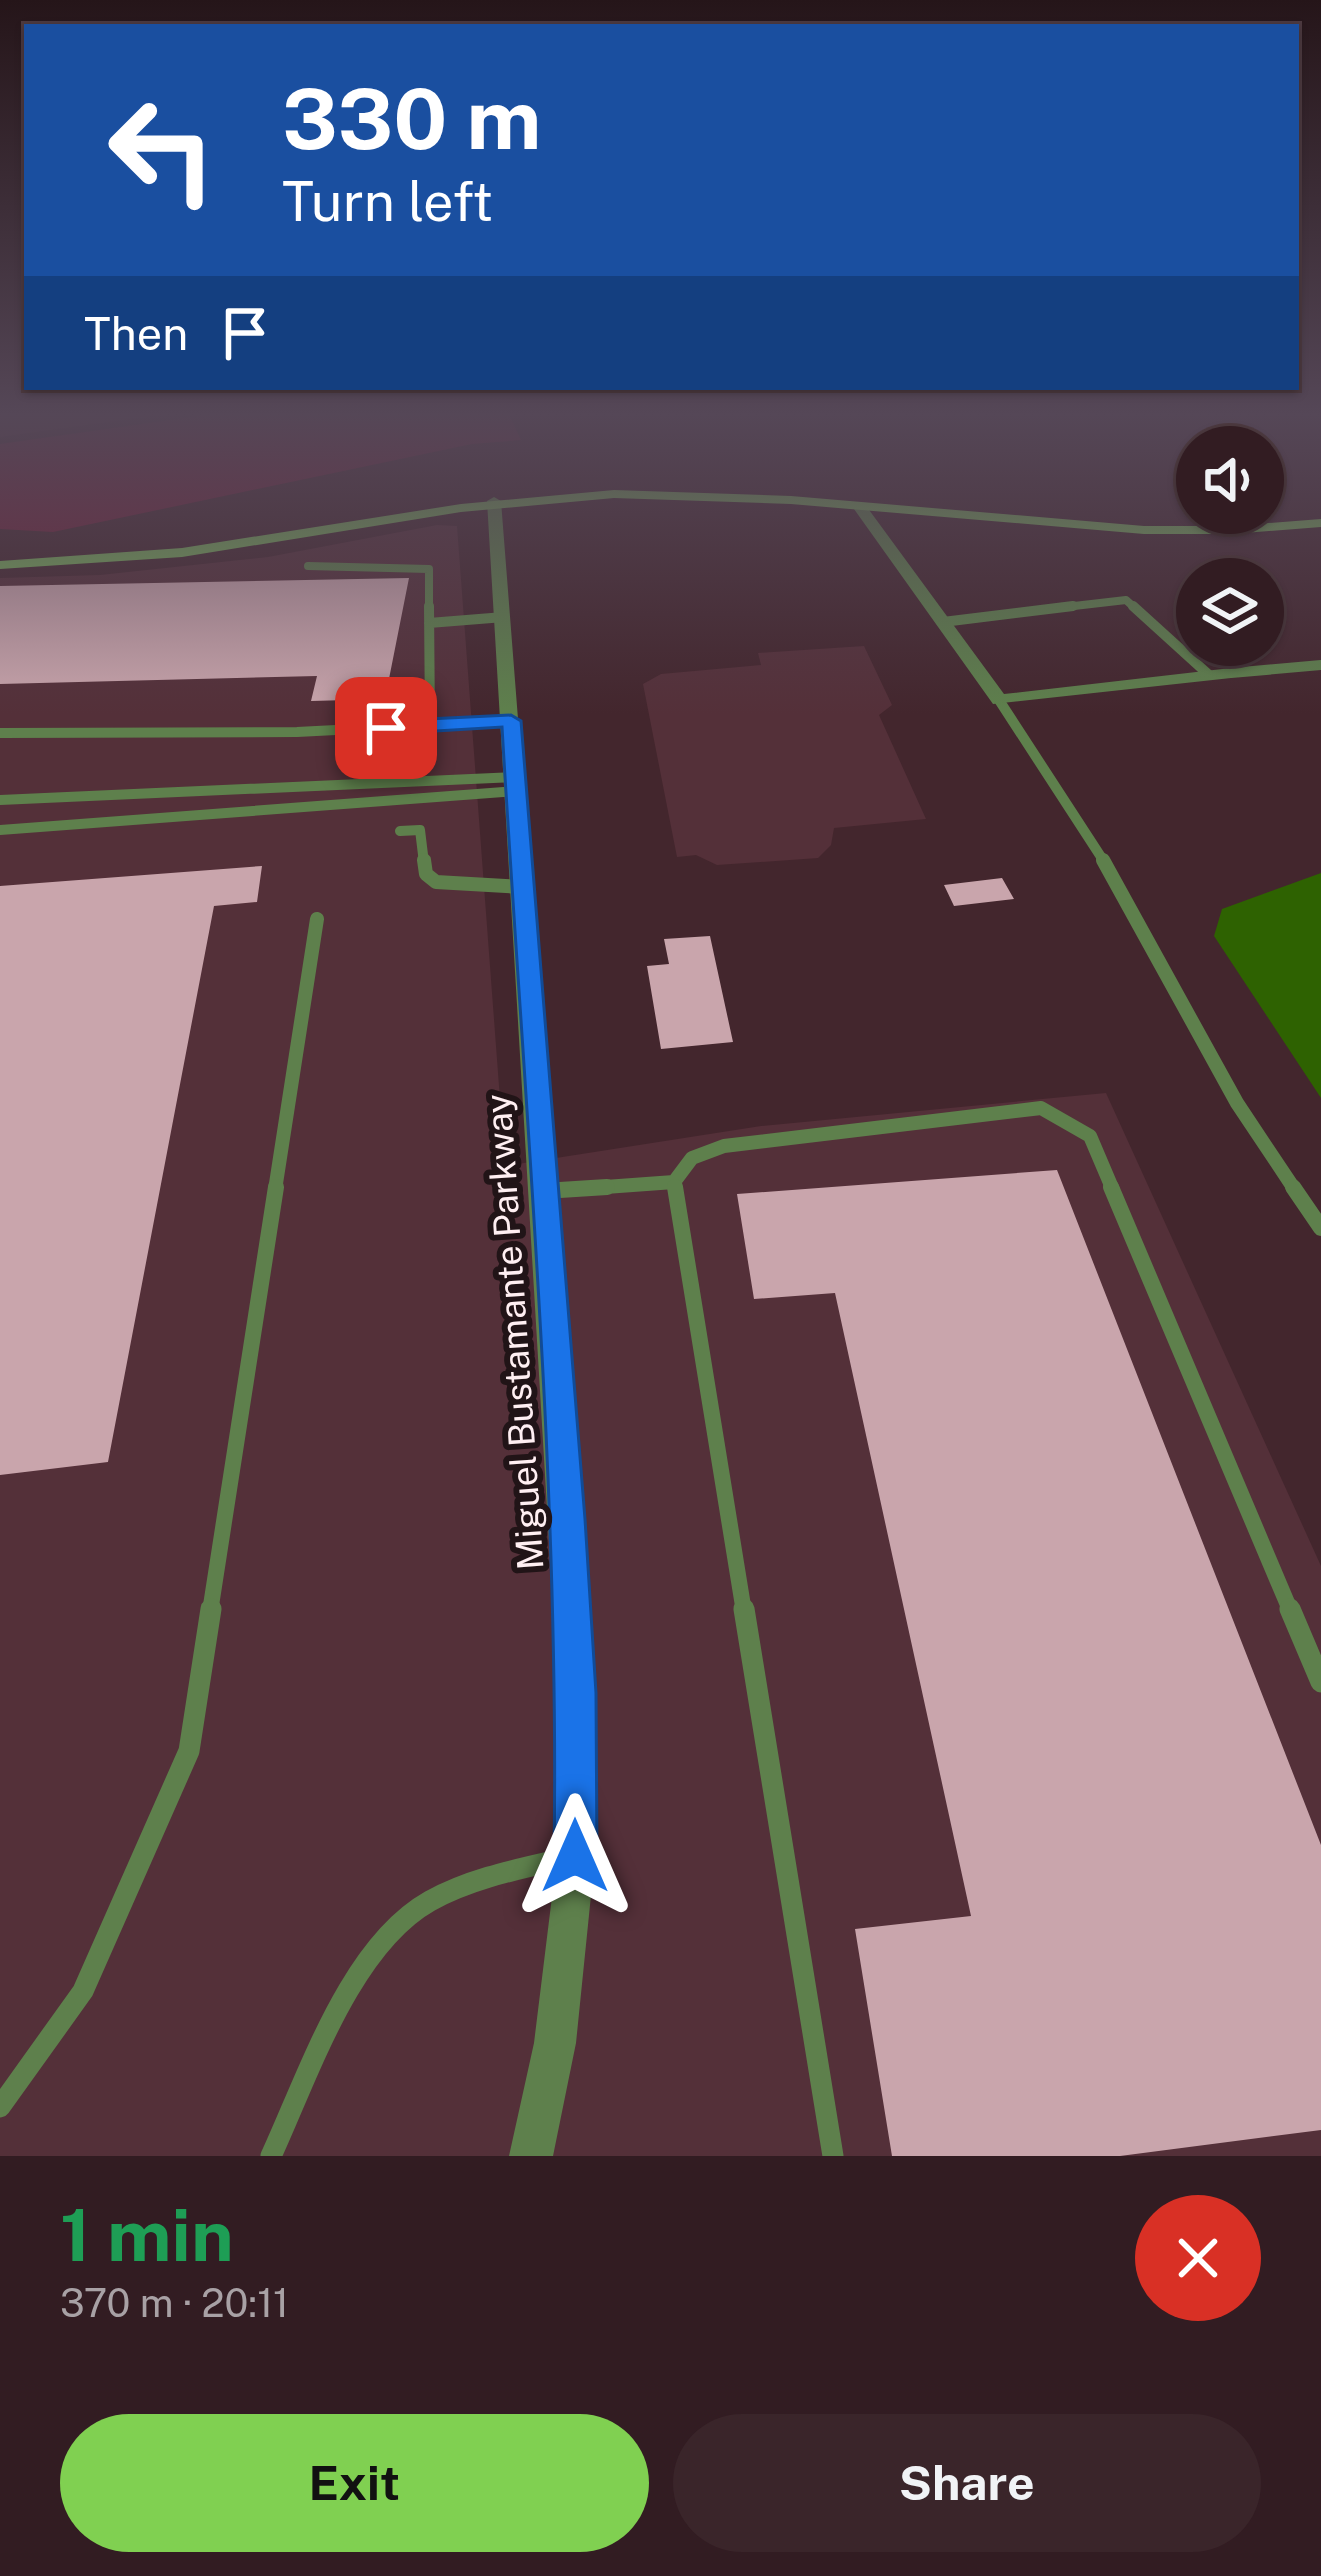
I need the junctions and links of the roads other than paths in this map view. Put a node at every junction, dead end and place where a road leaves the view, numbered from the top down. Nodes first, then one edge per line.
1 (424, 513) edge
2 (495, 513) edge
3 (864, 513) edge
4 (930, 513) edge
5 (1321, 523) edge
6 (0, 565) edge
7 (308, 566) dead end
8 (504, 617) junction
9 (943, 622) junction
10 (429, 623) junction
11 (1321, 665) edge
12 (1231, 673) joint
13 (1209, 675) junction
14 (999, 700) junction
15 (511, 721) junction
16 (430, 725) junction
17 (0, 733) edge
18 (516, 784) junction
19 (0, 800) edge
20 (0, 830) edge
21 (400, 831) dead end
22 (523, 887) junction
23 (317, 920) dead end
24 (674, 1181) junction
25 (544, 1191) junction
26 (1321, 1228) edge
27 (1321, 1682) edge
28 (575, 1856) junction
29 (0, 2107) edge
30 (271, 2156) edge
31 (531, 2156) edge
32 (833, 2156) edge

1 - 6 main road
2 - 8 street, Miguel Bustamante Parkway
3 - 9 street
4 - 5 main road
7 - 10 lane
8 - 10 lane
8 - 15 street, Miguel Bustamante Parkway
9 - 13 lane
9 - 14 street
10 - 16 lane
11 - 12 lane
12 - 13 street
13 - 14 street
14 - 26 lane
15 - 16 lane
15 - 18 street, Miguel Bustamante Parkway
16 - 17 lane
18 - 19 lane
18 - 20 lane
18 - 22 street, Miguel Bustamante Parkway
21 - 22 lane
22 - 25 street, Miguel Bustamante Parkway
23 - 29 lane
24 - 25 lane
24 - 27 lane
24 - 32 lane
25 - 28 street, Miguel Bustamante Parkway
28 - 30 lane
28 - 31 street, Miguel Bustamante Parkway

